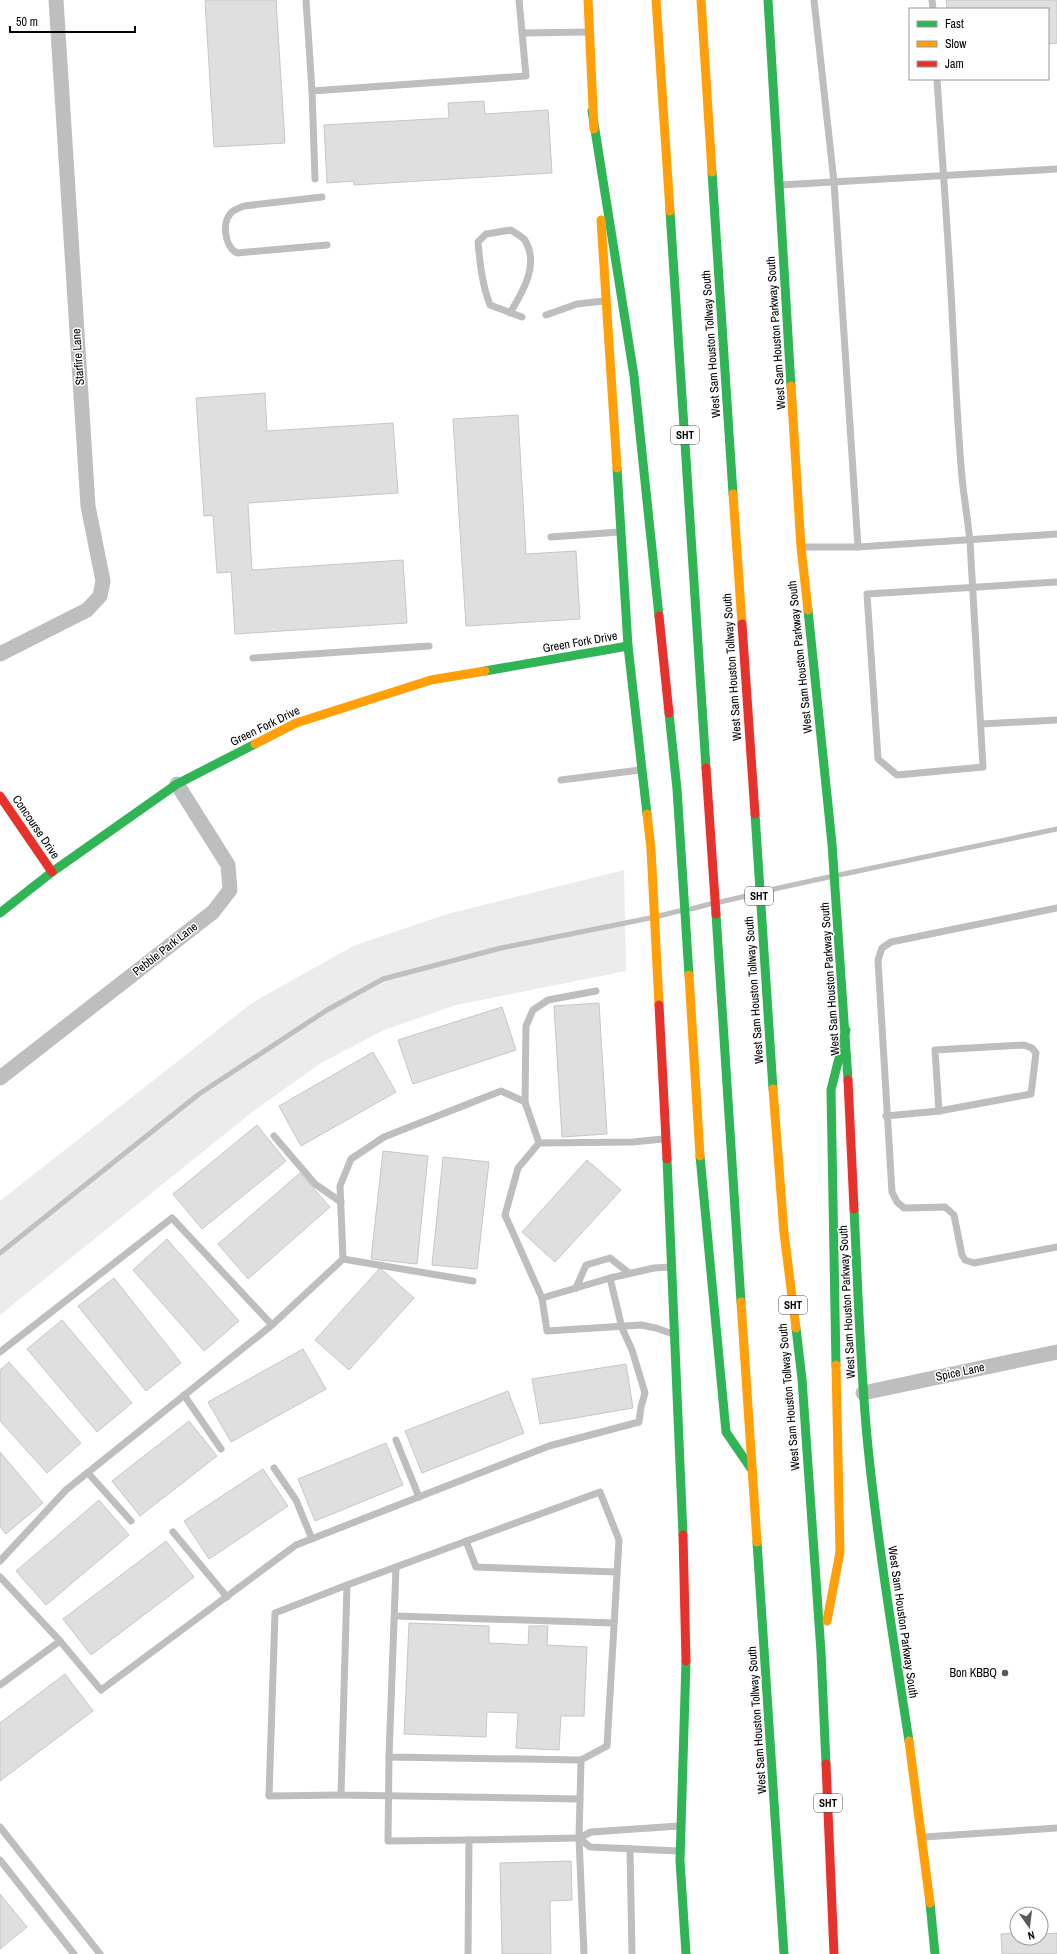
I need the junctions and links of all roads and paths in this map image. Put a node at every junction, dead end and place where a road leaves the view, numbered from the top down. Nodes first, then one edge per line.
1 (56, 0) edge
2 (306, 0) edge
3 (519, 0) edge
4 (588, 0) edge
5 (656, 0) edge
6 (701, 0) edge
7 (768, 0) edge
8 (814, 0) edge
9 (522, 32) junction
10 (588, 32) junction
11 (937, 80) edge
12 (312, 91) junction
13 (592, 111) junction
14 (1057, 169) edge
15 (945, 176) junction
16 (315, 179) dead end
17 (834, 182) junction
18 (778, 186) junction
19 (322, 197) dead end
20 (327, 246) dead end
21 (606, 300) junction
22 (510, 313) junction
23 (546, 316) dead end
24 (522, 317) dead end
25 (621, 532) junction
26 (1057, 534) edge
27 (551, 537) dead end
28 (970, 540) junction
29 (801, 547) junction
30 (858, 547) junction
31 (1057, 582) edge
32 (972, 588) junction
33 (429, 646) dead end
34 (628, 646) junction
35 (0, 654) edge
36 (253, 658) dead end
37 (1057, 720) edge
38 (981, 724) junction
39 (642, 770) junction
40 (561, 780) dead end
41 (177, 784) junction
42 (0, 796) edge
43 (52, 872) junction
44 (1057, 908) edge
45 (0, 913) edge
46 (596, 991) dead end
47 (846, 1030) junction
48 (0, 1078) edge
49 (525, 1102) junction
50 (939, 1111) junction
51 (886, 1116) junction
52 (274, 1136) dead end
53 (666, 1139) junction
54 (539, 1143) junction
55 (341, 1202) junction
56 (1057, 1247) edge
57 (343, 1259) junction
58 (672, 1267) junction
59 (629, 1273) junction
60 (610, 1278) junction
61 (473, 1282) dead end
62 (576, 1288) junction
63 (542, 1298) junction
64 (272, 1325) junction
65 (622, 1328) junction
66 (675, 1334) junction
67 (0, 1352) edge
68 (1057, 1352) edge
69 (863, 1393) junction
70 (184, 1395) junction
71 (396, 1440) dead end
72 (221, 1449) dead end
73 (274, 1468) dead end
74 (752, 1470) junction
75 (88, 1473) junction
76 (419, 1497) junction
77 (131, 1521) dead end
78 (173, 1532) dead end
79 (312, 1539) junction
80 (466, 1541) junction
81 (0, 1561) edge
82 (396, 1567) junction
83 (617, 1572) junction
84 (0, 1577) edge
85 (347, 1585) junction
86 (227, 1597) junction
87 (395, 1616) junction
88 (614, 1623) junction
89 (60, 1641) junction
90 (821, 1652) junction
91 (0, 1685) edge
92 (389, 1757) junction
93 (580, 1760) junction
94 (341, 1795) junction
95 (389, 1795) junction
96 (580, 1799) junction
97 (682, 1826) junction
98 (0, 1827) edge
99 (1057, 1828) edge
100 (922, 1837) junction
101 (579, 1838) junction
102 (469, 1840) junction
103 (630, 1849) junction
104 (681, 1851) junction
105 (0, 1860) edge
106 (74, 1954) edge
107 (100, 1954) edge
108 (468, 1954) edge
109 (584, 1954) edge
110 (632, 1954) edge
111 (686, 1954) edge
112 (784, 1954) edge
113 (834, 1954) edge
114 (935, 1954) edge

1 - 35 street, Starfire Lane
2 - 12 lane
3 - 9 lane
4 - 10 main road
5 - 74 main road, West Sam Houston Tollway South / SHT
6 - 90 main road, West Sam Houston Tollway South / SHT
7 - 18 main road, West Sam Houston Parkway South
8 - 17 lane
9 - 10 lane
9 - 12 lane
10 - 13 main road
11 - 15 lane
12 - 16 lane
13 - 21 main road
13 - 74 main road
14 - 15 lane
15 - 17 lane
15 - 28 lane
17 - 18 lane
17 - 30 lane
18 - 29 main road, West Sam Houston Parkway South
19 - 20 lane
21 - 23 lane
21 - 25 main road
22 - 22 lane
22 - 24 lane
25 - 27 lane
25 - 34 main road
26 - 28 lane
28 - 30 lane
28 - 32 lane
29 - 30 lane
29 - 47 main road, West Sam Houston Parkway South
31 - 32 lane
32 - 38 lane
32 - 38 lane
33 - 36 lane
34 - 39 main road
34 - 41 main road, Green Fork Drive
37 - 38 lane
39 - 40 lane
39 - 53 main road
41 - 43 main road, Green Fork Drive
41 - 48 street, Pebble Park Lane
42 - 43 main road, Concourse Drive
43 - 45 main road, Green Fork Drive
44 - 51 lane
46 - 49 lane
47 - 69 main road, West Sam Houston Parkway South
47 - 90 main road
49 - 54 lane
49 - 55 lane
50 - 50 lane
50 - 51 lane
51 - 56 lane
52 - 55 lane
53 - 54 lane
53 - 58 main road
54 - 63 lane
55 - 57 lane
57 - 61 lane
57 - 64 lane
58 - 59 lane
58 - 66 main road
59 - 60 lane
59 - 62 lane
60 - 62 lane
60 - 65 lane
62 - 63 lane
63 - 65 lane
64 - 67 lane
64 - 70 lane
65 - 66 lane
65 - 76 lane
66 - 97 main road
68 - 69 street, Spice Lane
69 - 100 main road, West Sam Houston Parkway South
70 - 72 lane
70 - 75 lane
71 - 76 lane
73 - 79 lane
74 - 112 main road, West Sam Houston Tollway South / SHT
75 - 77 lane
75 - 81 lane
76 - 79 lane
78 - 86 lane
79 - 86 lane
80 - 82 lane
80 - 83 lane
80 - 83 lane
82 - 85 lane
82 - 87 lane
83 - 88 lane
84 - 89 lane
85 - 94 lane
85 - 94 lane
86 - 89 lane
87 - 88 lane
87 - 92 lane
88 - 93 lane
89 - 91 lane
90 - 113 main road, West Sam Houston Tollway South / SHT
92 - 93 lane
92 - 95 lane
93 - 96 lane
94 - 95 lane
95 - 96 lane
95 - 102 lane
96 - 101 lane
97 - 101 lane
97 - 104 main road
98 - 107 lane
99 - 100 lane
100 - 114 main road, West Sam Houston Parkway South
101 - 102 lane
101 - 103 lane
101 - 109 lane
102 - 108 lane
103 - 104 lane
103 - 110 lane
104 - 111 main road
105 - 106 lane

